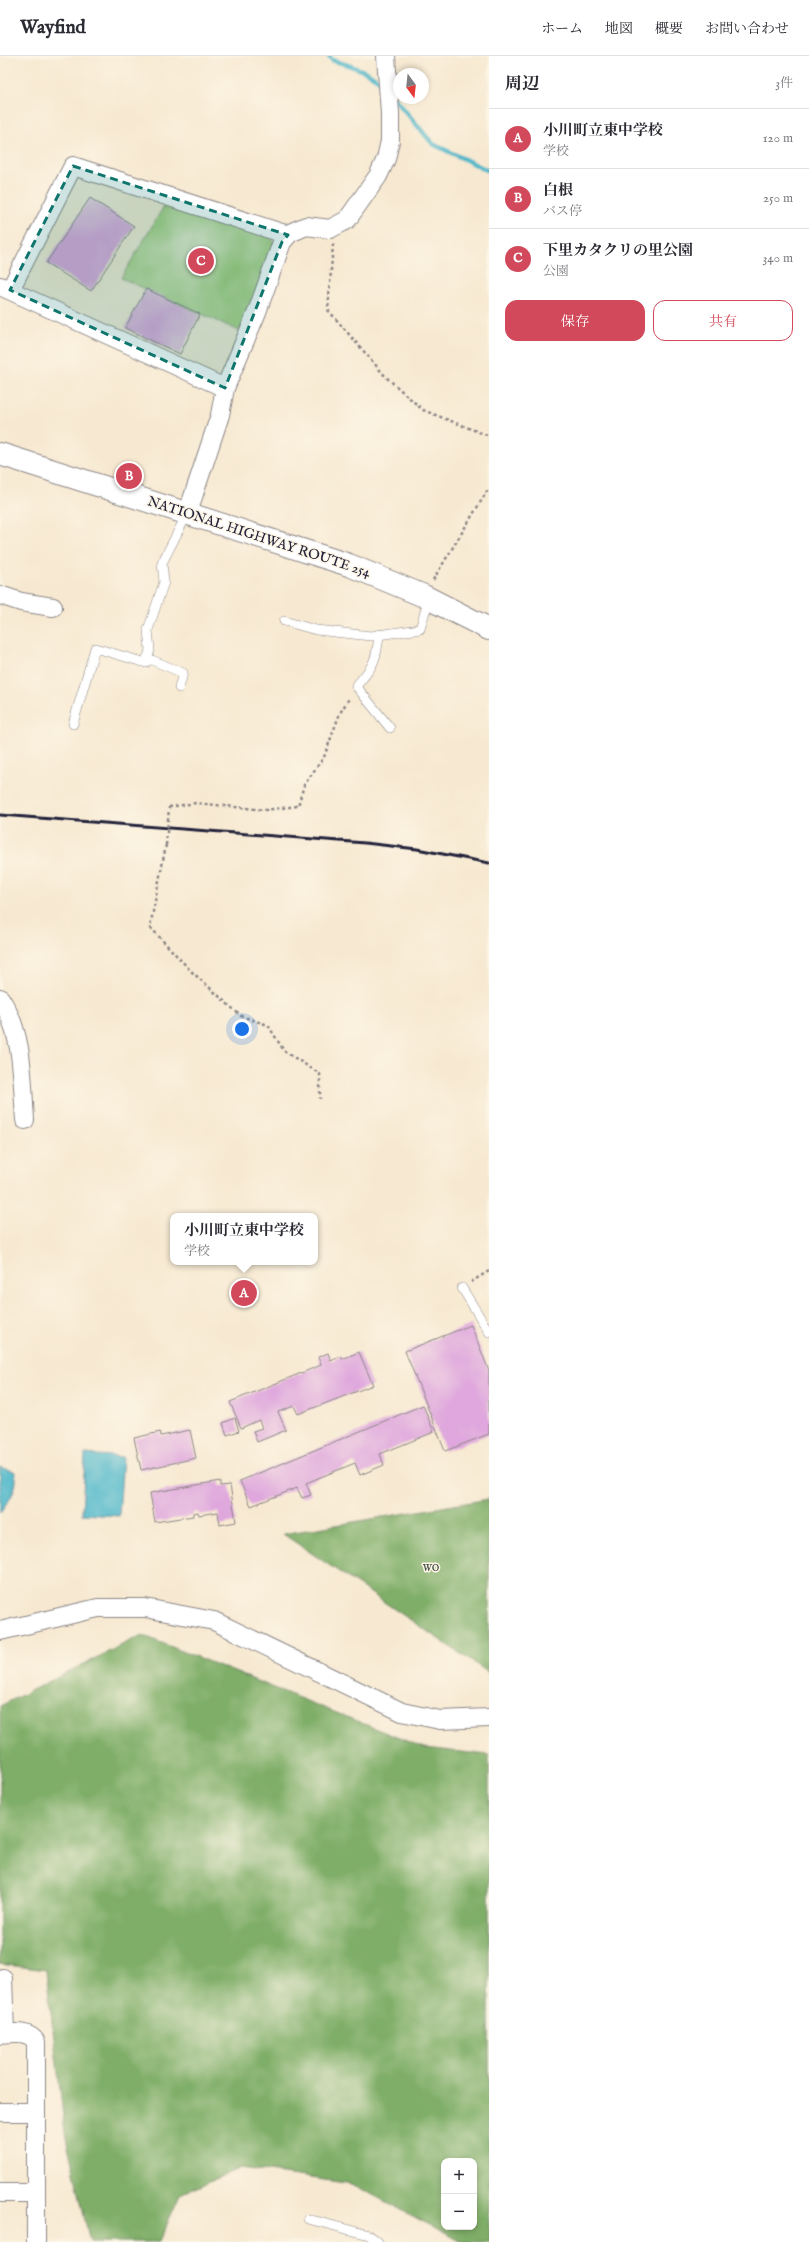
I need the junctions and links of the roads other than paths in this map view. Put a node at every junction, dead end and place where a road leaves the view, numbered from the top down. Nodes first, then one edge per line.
1 (386, 56) edge
2 (288, 235) junction
3 (5, 288) edge
4 (225, 388) junction
5 (0, 454) edge
6 (188, 512) junction
7 (426, 597) junction
8 (0, 600) edge
9 (53, 607) dead end
10 (284, 621) dead end
11 (489, 629) edge
12 (380, 634) junction
13 (147, 658) junction
14 (179, 688) dead end
15 (73, 724) dead end
16 (390, 728) dead end
17 (0, 998) edge
18 (25, 1120) dead end
19 (462, 1288) road end
20 (489, 1332) edge
21 (0, 1631) edge
22 (489, 1718) edge
23 (3, 1978) dead end
24 (2, 2034) edge
25 (0, 2112) edge
26 (35, 2112) junction
27 (0, 2193) edge
28 (36, 2193) junction
29 (308, 2219) dead end
30 (36, 2242) edge
31 (378, 2242) edge

1 - 2 street
2 - 3 street
2 - 4 street
3 - 4 street
4 - 6 street
5 - 6 highway, NATIONAL HIGHWAY ROUTE 254
6 - 7 highway, NATIONAL HIGHWAY ROUTE 254
6 - 13 lane
7 - 11 highway, NATIONAL HIGHWAY ROUTE 254
7 - 12 lane
8 - 9 street
10 - 12 lane
12 - 16 lane
13 - 14 lane
13 - 15 lane
17 - 18 street
19 - 20 lane
21 - 22 street
23 - 24 street
24 - 26 street
25 - 26 street
26 - 28 street
27 - 28 street
28 - 30 street
29 - 31 lane

